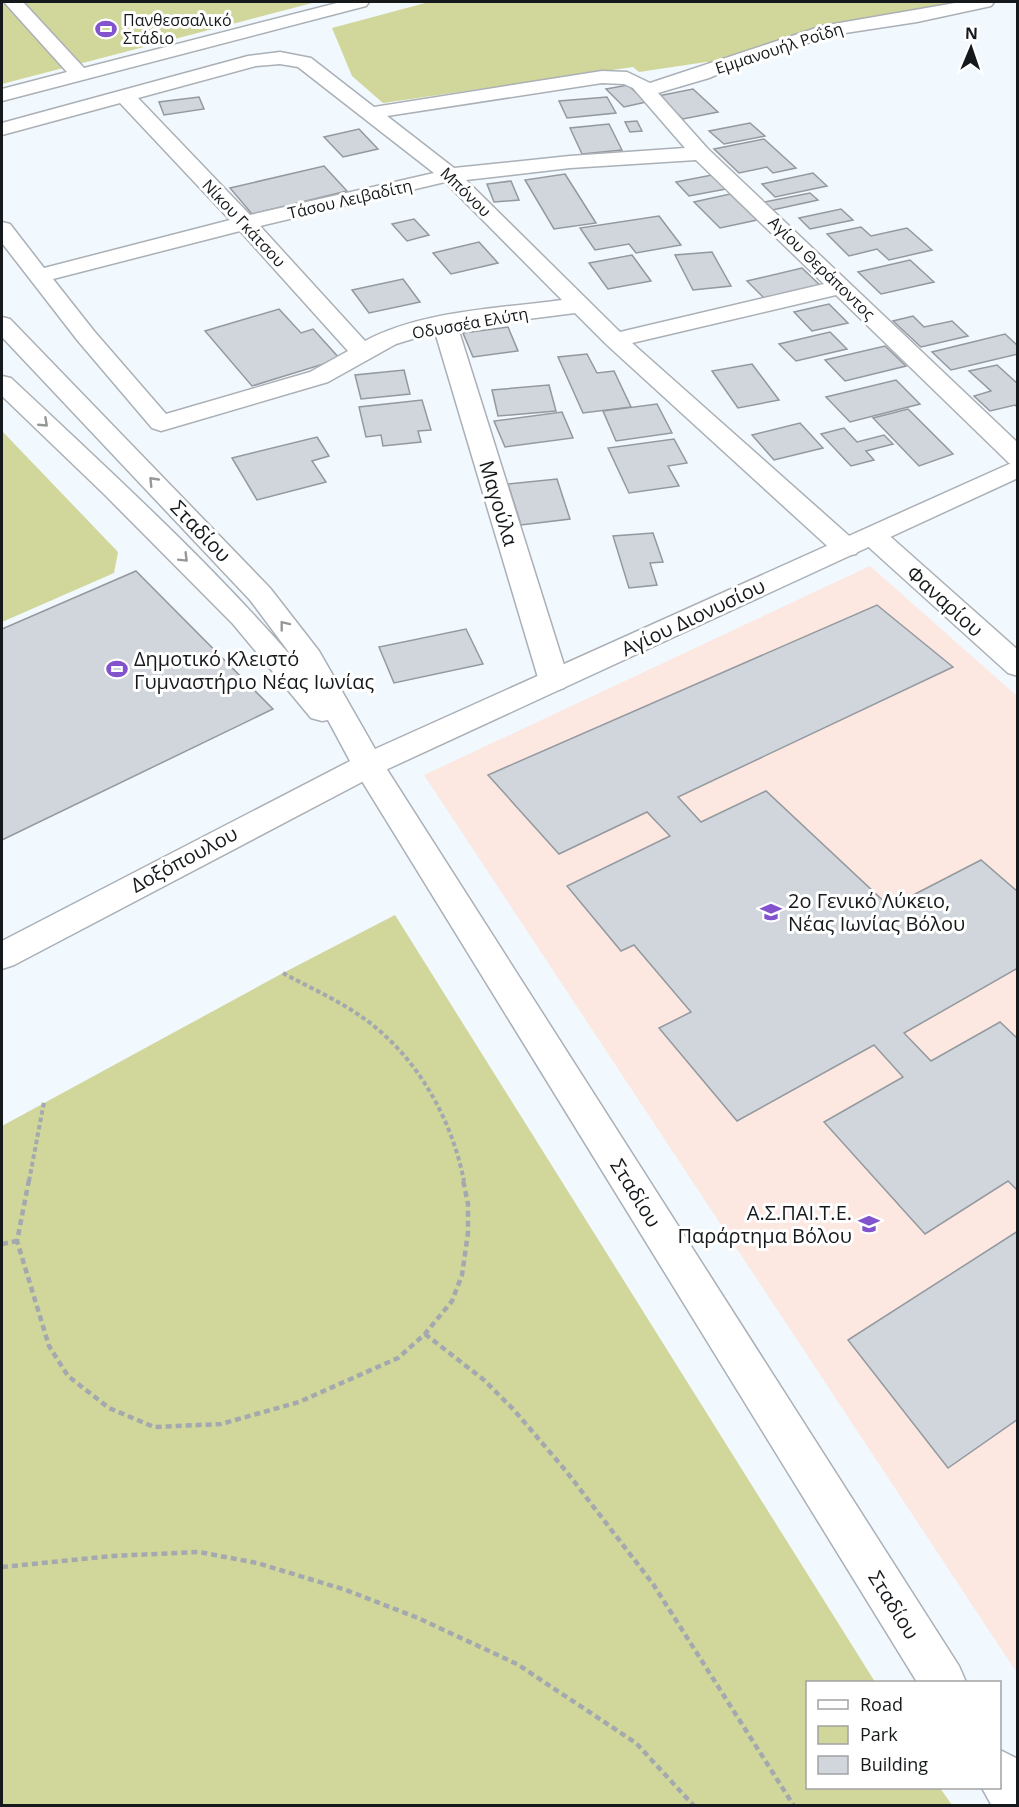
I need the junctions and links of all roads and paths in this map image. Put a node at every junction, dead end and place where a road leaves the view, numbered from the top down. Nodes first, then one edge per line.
1 (13, 2) edge
2 (360, 2) edge
3 (985, 2) edge
4 (80, 75) junction
5 (647, 90) junction
6 (2, 95) edge
7 (124, 95) junction
8 (371, 113) junction
9 (2, 129) edge
10 (701, 153) junction
11 (450, 175) junction
12 (245, 223) junction
13 (2, 229) edge
14 (40, 276) junction
15 (842, 287) junction
16 (580, 305) junction
17 (2, 324) edge
18 (445, 325) junction
19 (615, 340) junction
20 (363, 353) junction
21 (2, 383) edge
22 (1017, 458) edge
23 (1017, 468) edge
24 (873, 536) junction
25 (846, 548) junction
26 (1017, 666) edge
27 (554, 681) junction
28 (368, 765) junction
29 (2, 956) edge
30 (283, 972) dead end
31 (44, 1102) dead end
32 (17, 1241) junction
33 (2, 1244) edge
34 (425, 1334) junction
35 (2, 1567) edge
36 (942, 1681) edge
37 (1001, 1777) edge
38 (1017, 1804) edge
39 (694, 1806) edge
40 (794, 1806) edge

1 - 4 street
2 - 4 street
3 - 5 street, Εμμανουήλ Ροΐδη
4 - 6 street
5 - 8 street, Αγίου Θεράποντος
5 - 10 street, Αγίου Θεράποντος
7 - 8 street, Μπόνου
7 - 9 street, Μπόνου
7 - 12 street, Νίκου Γκάτσου
8 - 11 street, Μπόνου
10 - 11 street, Τάσου Λειβαδίτη
10 - 15 street, Αγίου Θεράποντος
11 - 12 street, Τάσου Λειβαδίτη
11 - 16 street, Μπόνου
12 - 14 street, Τάσου Λειβαδίτη
12 - 20 street, Νίκου Γκάτσου
13 - 14 street
14 - 20 street, Οδυσσέα Ελύτη
15 - 19 street
15 - 22 street, Αγίου Θεράποντος
16 - 18 street, Οδυσσέα Ελύτη
16 - 19 street, Μπόνου
28 -> 17 street, Σταδίου
18 - 20 street, Οδυσσέα Ελύτη
18 - 27 street, Μαγούλα
19 - 25 street, Μπόνου
21 -> 28 street, Σταδίου
23 - 24 street, Αγίου Διονυσίου
24 - 25 street, Αγίου Διονυσίου
24 - 26 street, Φαναρίου
25 - 27 street, Αγίου Διονυσίου
27 - 28 street, Αγίου Διονυσίου
28 - 29 street, Δοξόπουλου
28 - 36 street, Σταδίου
30 - 34 path
31 - 32 path
32 - 33 path
32 - 34 path
34 - 40 path
35 - 39 path
37 - 38 street

